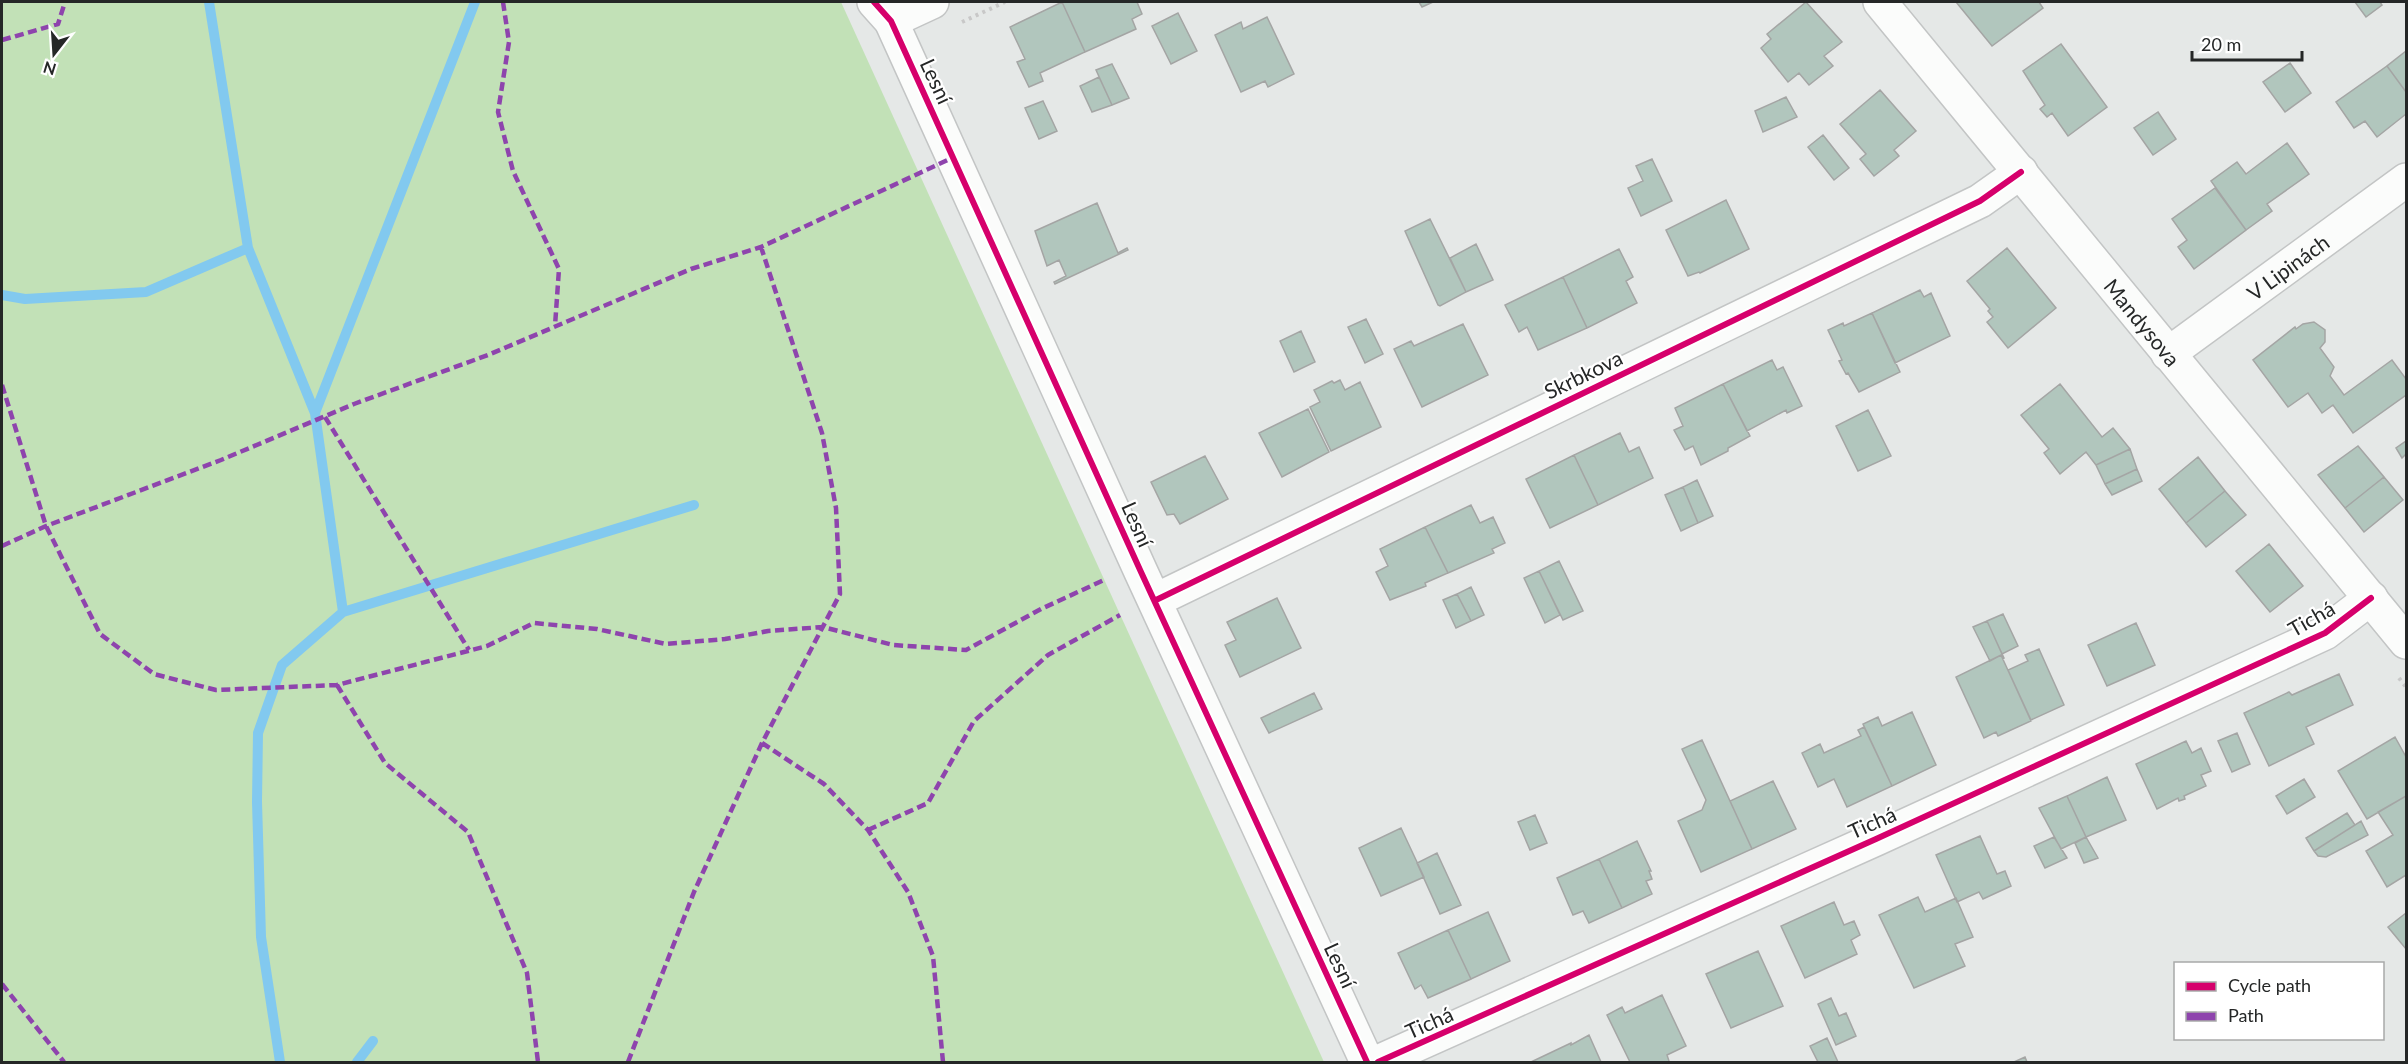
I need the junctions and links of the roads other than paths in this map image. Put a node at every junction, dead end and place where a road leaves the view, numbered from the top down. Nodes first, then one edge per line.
1 (932, 2) edge
2 (1880, 2) edge
3 (883, 11) edge
4 (2021, 172) junction
5 (2406, 180) edge
6 (2168, 354) junction
7 (2371, 598) junction
8 (1156, 600) junction
9 (2406, 642) edge
10 (1367, 1062) edge
11 (1378, 1062) edge

1 - 3 street
2 - 4 street, Mandysova
3 - 8 street, Lesní
4 - 6 street, Mandysova
4 - 8 street, Skrbkova
5 - 6 street, V Lipinách
6 - 7 street, Mandysova
7 - 9 street, Mandysova
7 - 11 street, Tichá
8 - 10 street, Lesní

